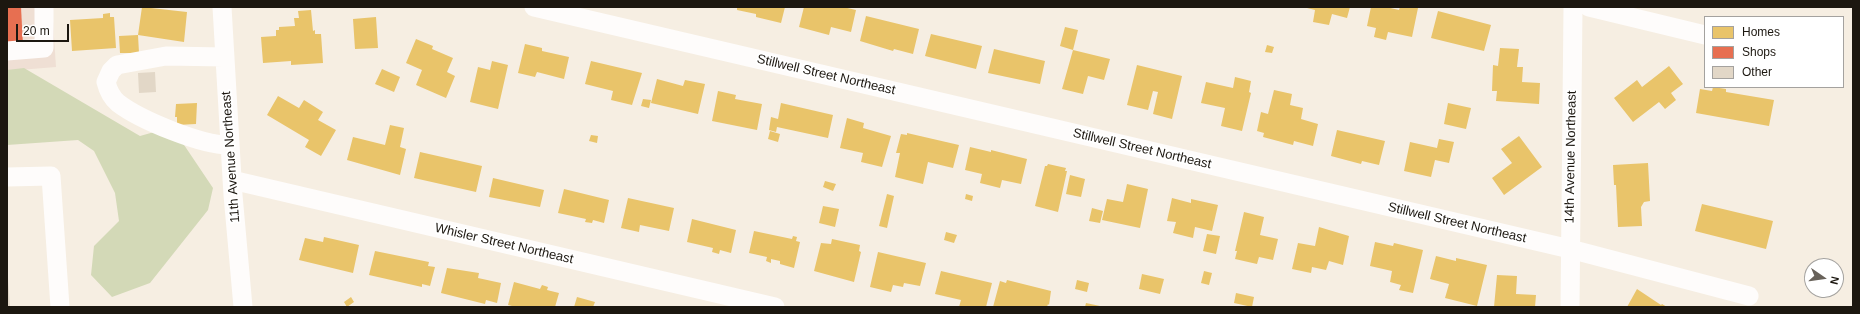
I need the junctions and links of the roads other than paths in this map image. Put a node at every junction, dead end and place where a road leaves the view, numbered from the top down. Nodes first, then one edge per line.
1 (44, 7) edge
2 (222, 7) edge
3 (534, 7) edge
4 (1573, 7) edge
5 (1589, 7) edge
6 (1704, 35) edge
7 (7, 51) edge
8 (225, 57) junction
9 (230, 144) junction
10 (7, 177) edge
11 (232, 180) junction
12 (1570, 249) junction
13 (1749, 296) dead end
14 (60, 307) edge
15 (243, 307) edge
16 (775, 307) edge
17 (1570, 307) edge

1 - 7 street
2 - 8 street, 11th Avenue Northeast
3 - 12 street, Stillwell Street Northeast
4 - 12 street, 14th Avenue Northeast
5 - 6 street
8 - 9 street, 11th Avenue Northeast
8 - 9 street
9 - 11 street, 11th Avenue Northeast
10 - 14 street
11 - 15 street, 11th Avenue Northeast
11 - 16 street, Whisler Street Northeast
12 - 13 street, Stillwell Street Northeast
12 - 17 street, 14th Avenue Northeast

